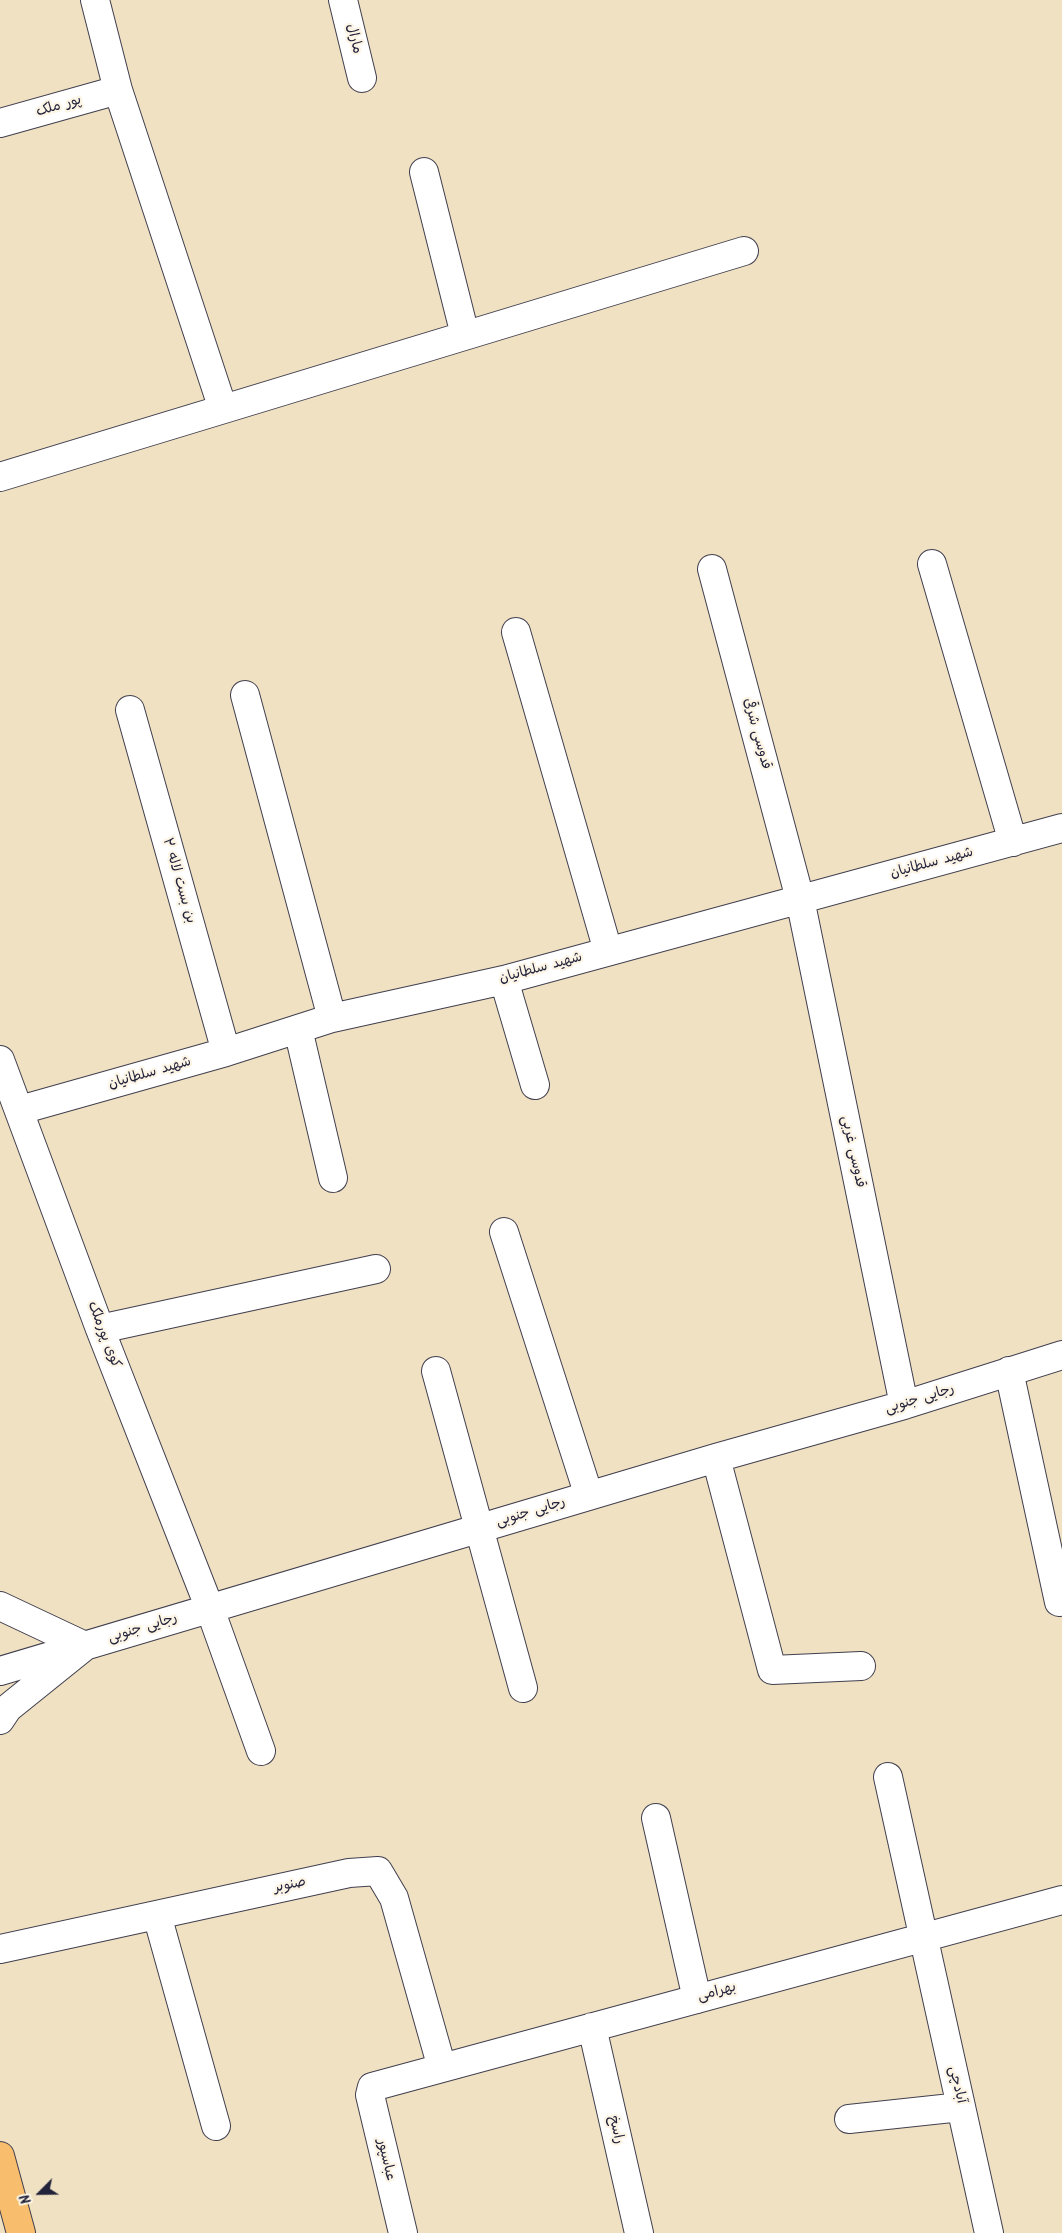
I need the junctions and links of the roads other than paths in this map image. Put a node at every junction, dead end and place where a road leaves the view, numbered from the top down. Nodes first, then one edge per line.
1 (95, 0) edge
2 (343, 0) edge
3 (362, 78) dead end
4 (118, 90) junction
5 (0, 124) edge
6 (424, 172) dead end
7 (744, 251) dead end
8 (465, 335) junction
9 (223, 409) junction
10 (0, 477) edge
11 (932, 564) dead end
12 (712, 569) dead end
13 (516, 632) dead end
14 (245, 695) dead end
15 (130, 710) dead end
16 (1062, 828) edge
17 (1013, 842) junction
18 (800, 899) junction
19 (608, 951) junction
20 (504, 980) junction
21 (332, 1018) junction
22 (298, 1029) junction
23 (226, 1052) junction
24 (0, 1060) edge
25 (535, 1085) dead end
26 (20, 1110) junction
27 (333, 1178) dead end
28 (504, 1232) dead end
29 (376, 1270) dead end
30 (100, 1329) junction
31 (1062, 1355) edge
32 (436, 1371) dead end
33 (1009, 1371) junction
34 (904, 1406) junction
35 (716, 1458) junction
36 (589, 1496) junction
37 (479, 1529) junction
38 (1059, 1602) dead end
39 (0, 1606) edge
40 (210, 1609) junction
41 (85, 1646) junction
42 (861, 1666) dead end
43 (0, 1671) edge
44 (523, 1688) dead end
45 (0, 1720) edge
46 (261, 1752) dead end
47 (888, 1777) dead end
48 (656, 1818) dead end
49 (1062, 1900) edge
50 (158, 1915) junction
51 (922, 1938) junction
52 (0, 1949) edge
53 (697, 1999) junction
54 (592, 2027) junction
55 (442, 2068) junction
56 (372, 2087) joint
57 (961, 2107) junction
58 (849, 2119) dead end
59 (216, 2126) dead end
60 (0, 2156) edge
61 (21, 2233) edge
62 (403, 2233) edge
63 (639, 2233) edge
64 (989, 2233) edge

1 - 4 street
2 - 3 street, مارال
4 - 5 street, پور ملک
4 - 9 street
6 - 8 street
7 - 8 street
8 - 9 street
9 - 10 street
11 - 17 street
12 - 18 street, قدوسی شرقی
13 - 19 street
14 - 21 street
15 - 23 street, بن بست لاله ۲
16 - 17 street, شهید سلطانیان
17 - 18 street, شهید سلطانیان
18 - 19 street, شهید سلطانیان
18 - 34 street, قدوسی غربی
19 - 20 street, شهید سلطانیان
20 - 21 street, شهید سلطانیان
20 - 25 street
21 - 22 street, شهید سلطانیان
22 - 23 street, شهید سلطانیان
22 - 27 street
23 - 26 street, شهید سلطانیان
24 - 26 street, کوی پورملک
26 - 30 street, کوی پورملک
28 - 36 street
29 - 30 street
30 - 40 street, کوی پورملک
31 - 33 street, رجایی جنوبی
32 - 37 street
33 - 34 street, رجایی جنوبی
33 - 38 street
34 - 35 street, رجایی جنوبی
35 - 36 street, رجایی جنوبی
35 - 42 street
36 - 37 street, رجایی جنوبی
37 - 40 street, رجایی جنوبی
37 - 44 street
39 - 41 street
40 - 41 street, رجایی جنوبی
40 - 46 street, کوی پورملک
41 - 43 street, رجایی جنوبی
41 - 45 street
47 - 51 street, آبادچی
48 - 53 street
49 - 51 street, بهرامی
50 - 52 street, صنوبر
50 - 55 street, صنوبر
50 - 59 street
51 - 53 street, بهرامی
51 - 57 street, آبادچی
53 - 54 street, بهرامی
54 - 55 street, بهرامی
54 - 63 street, راسخ
55 - 56 street, بهرامی
56 - 62 street, عباسپور
57 - 58 street
57 - 64 street, آبادچی
60 - 61 main road

